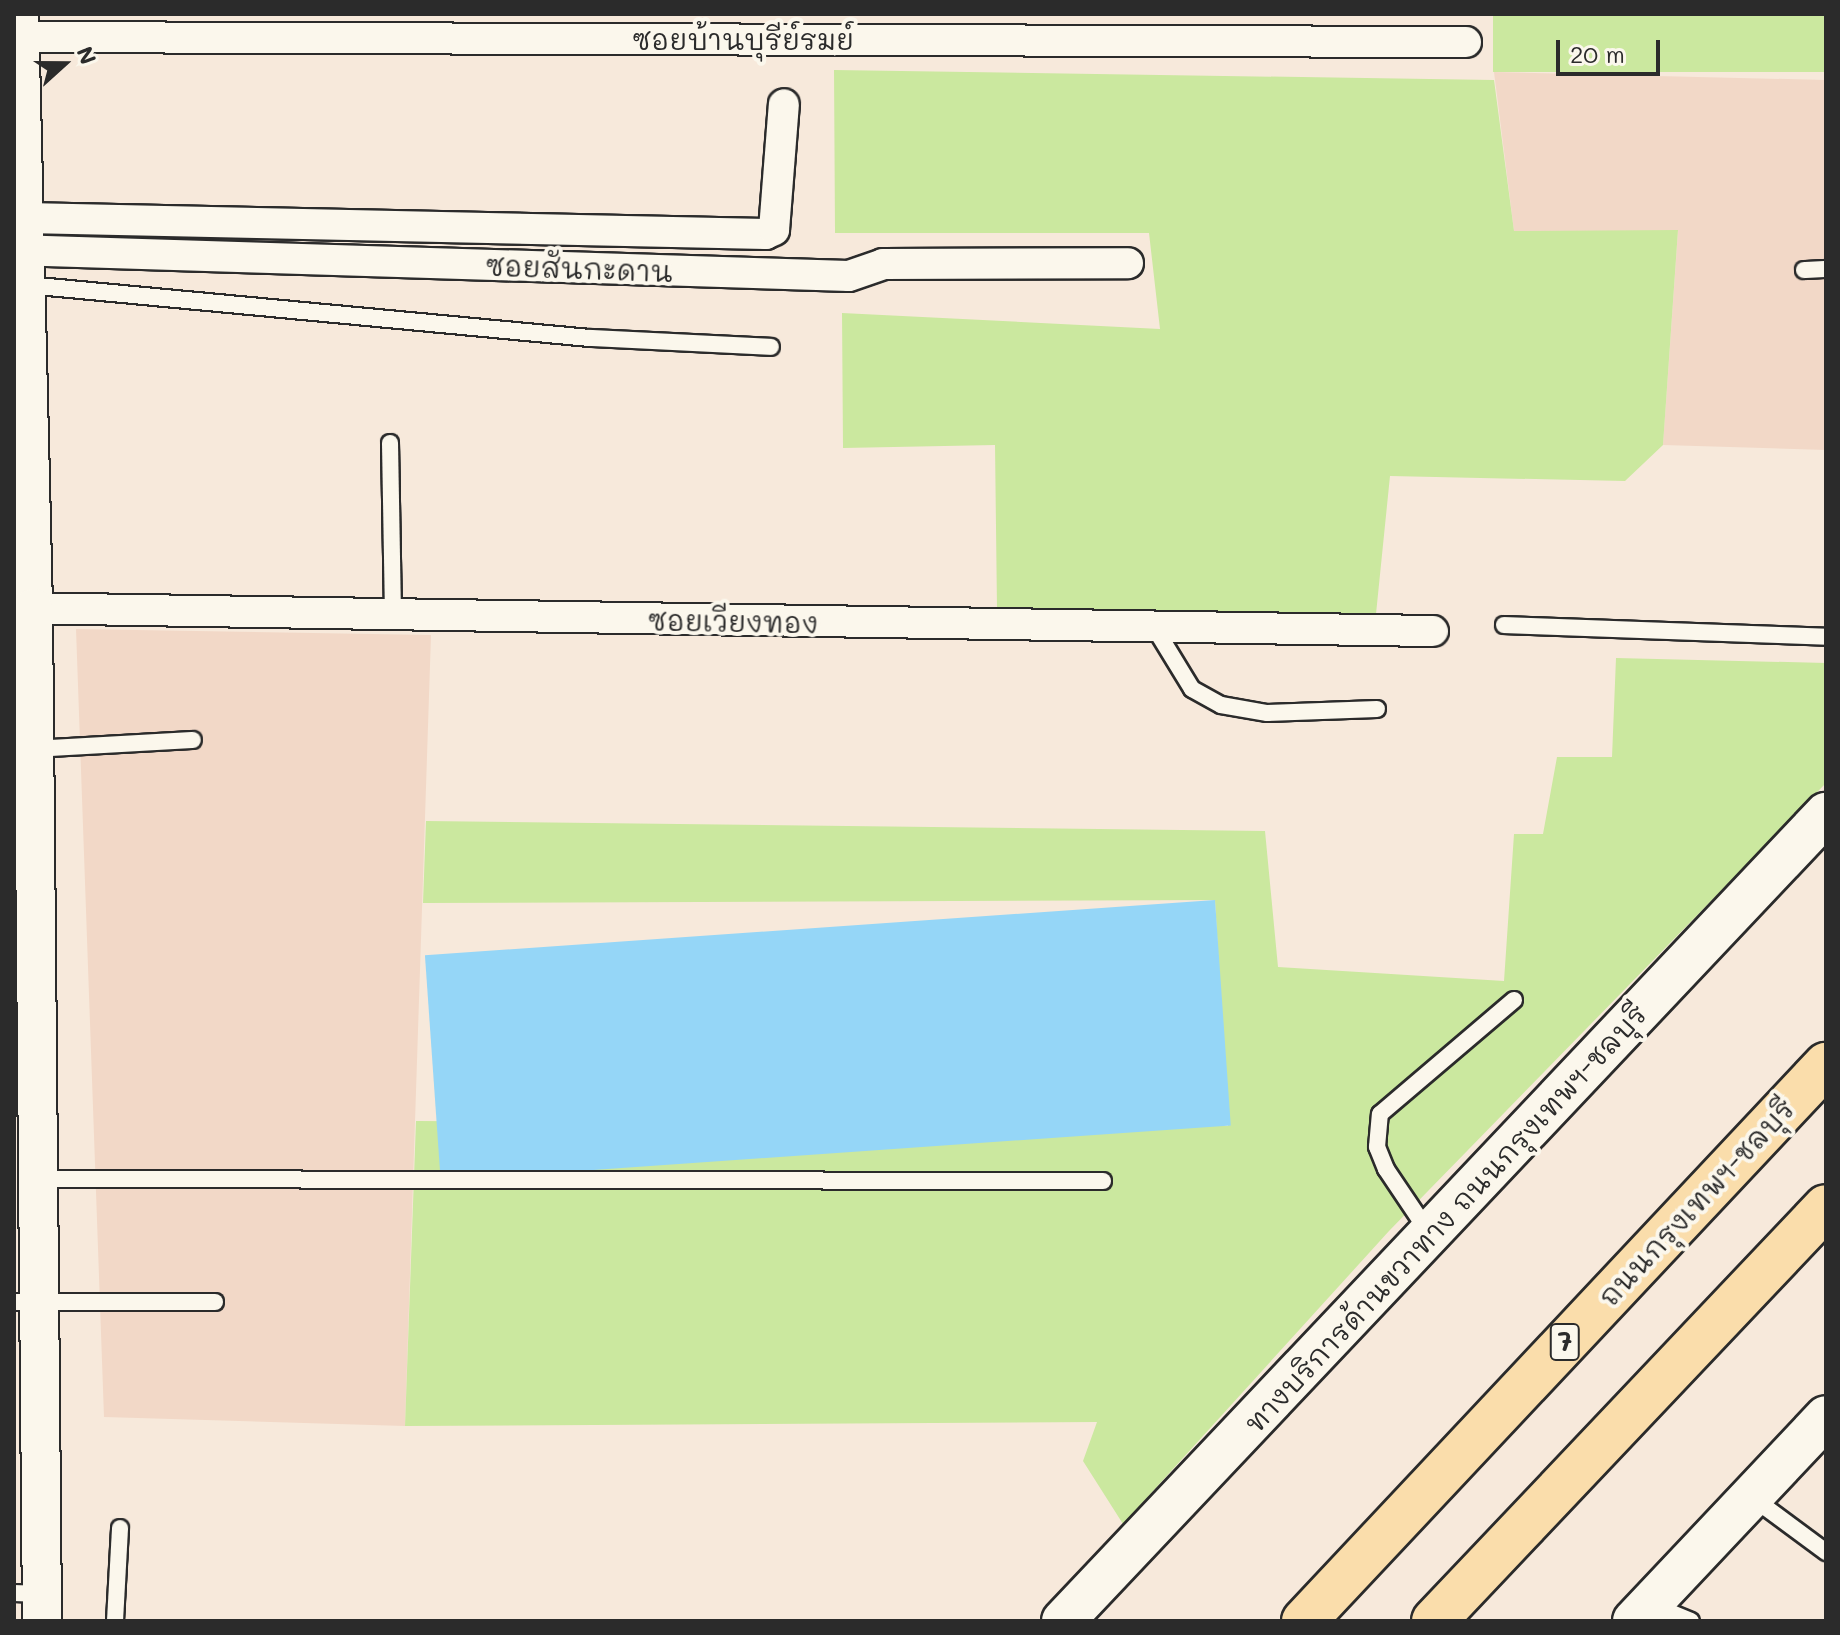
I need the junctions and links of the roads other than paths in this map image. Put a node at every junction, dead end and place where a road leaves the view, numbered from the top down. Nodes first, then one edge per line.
1 (19, 26) edge
2 (1466, 42) dead end
3 (784, 104) dead end
4 (24, 251) edge
5 (1128, 263) dead end
6 (1826, 269) edge
7 (1804, 270) dead end
8 (771, 347) dead end
9 (390, 443) dead end
10 (23, 608) edge
11 (393, 614) junction
12 (1504, 625) dead end
13 (1156, 630) junction
14 (1433, 631) dead end
15 (1826, 637) edge
16 (1377, 709) dead end
17 (193, 740) dead end
18 (32, 749) junction
19 (1826, 814) edge
20 (23, 997) edge
21 (1514, 1000) dead end
22 (1826, 1065) edge
23 (35, 1179) junction
24 (1103, 1181) dead end
25 (1826, 1207) edge
26 (1430, 1233) junction
27 (25, 1302) edge
28 (215, 1302) dead end
29 (1826, 1417) edge
30 (26, 1429) edge
31 (1751, 1496) junction
32 (120, 1528) dead end
33 (1826, 1552) edge
34 (33, 1603) edge
35 (1642, 1613) edge
36 (115, 1621) edge
37 (1063, 1621) edge
38 (1304, 1621) edge
39 (1434, 1621) edge
40 (1691, 1621) edge

1 - 2 street, ซอยบ้านบุรีย์รมย์
1 - 4 street
3 - 4 street
4 - 5 street, ซอยสันกะดาน
4 - 8 lane
4 - 10 street
6 - 7 lane
9 - 11 lane
10 - 11 street, ซอยเวียงทอง
10 - 18 street
11 - 13 street, ซอยเวียงทอง
12 - 15 lane
13 - 14 street, ซอยเวียงทอง
13 - 16 lane
17 - 18 lane
18 - 20 street
19 - 26 main road, ทางบริการด้านขวาทาง ถนนกรุงเทพฯ-ชลบุรี
20 - 23 street
21 - 26 lane
22 - 38 highway, ถนนกรุงเทพฯ-ชลบุรี / 7
23 - 24 lane
23 - 27 street
25 - 39 highway
26 - 37 main road, ทางบริการด้านขวาทาง ถนนกรุงเทพฯ-ชลบุรี
27 - 28 lane
27 - 30 street
29 - 31 main road
30 - 34 street
31 - 33 lane
31 - 35 main road
32 - 36 lane
35 - 40 lane

